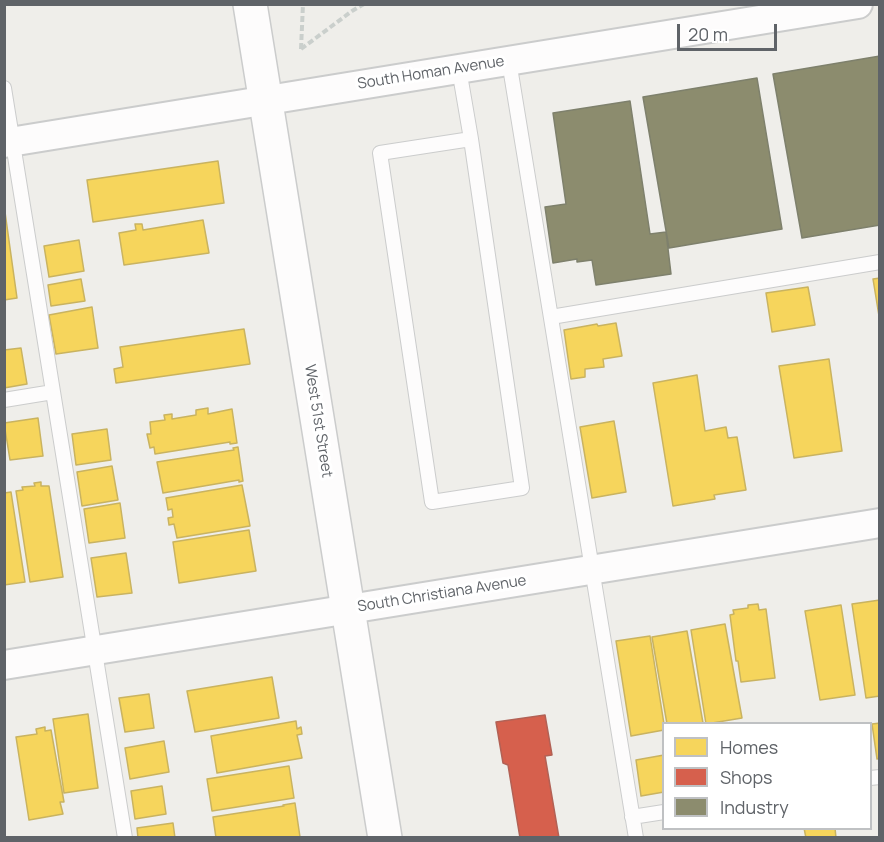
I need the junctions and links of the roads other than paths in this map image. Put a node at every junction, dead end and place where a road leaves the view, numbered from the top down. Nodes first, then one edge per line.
1 (250, 4) edge
2 (858, 4) edge
3 (509, 61) junction
4 (459, 69) junction
5 (4, 88) edge
6 (266, 100) junction
7 (471, 139) junction
8 (9, 142) edge
9 (879, 262) edge
10 (551, 317) junction
11 (53, 392) junction
12 (4, 400) edge
13 (879, 523) edge
14 (592, 569) junction
15 (348, 609) junction
16 (94, 650) junction
17 (4, 664) edge
18 (662, 812) edge
19 (632, 816) junction
20 (125, 837) edge
21 (385, 837) edge
22 (636, 837) edge

1 - 6 street, West 51st Street
2 - 3 street, South Homan Avenue
3 - 4 street, South Homan Avenue
3 - 10 lane
4 - 6 street, South Homan Avenue
4 - 7 lane
5 - 8 lane
6 - 8 street, South Homan Avenue
6 - 15 street, West 51st Street
7 - 7 lane
8 - 11 lane
9 - 10 lane
10 - 14 lane
11 - 12 lane
11 - 16 lane
13 - 14 street, South Christiana Avenue
14 - 15 street, South Christiana Avenue
14 - 19 lane
15 - 16 street, South Christiana Avenue
15 - 21 street, West 51st Street
16 - 17 street, South Christiana Avenue
16 - 20 lane
18 - 19 lane
19 - 22 lane

